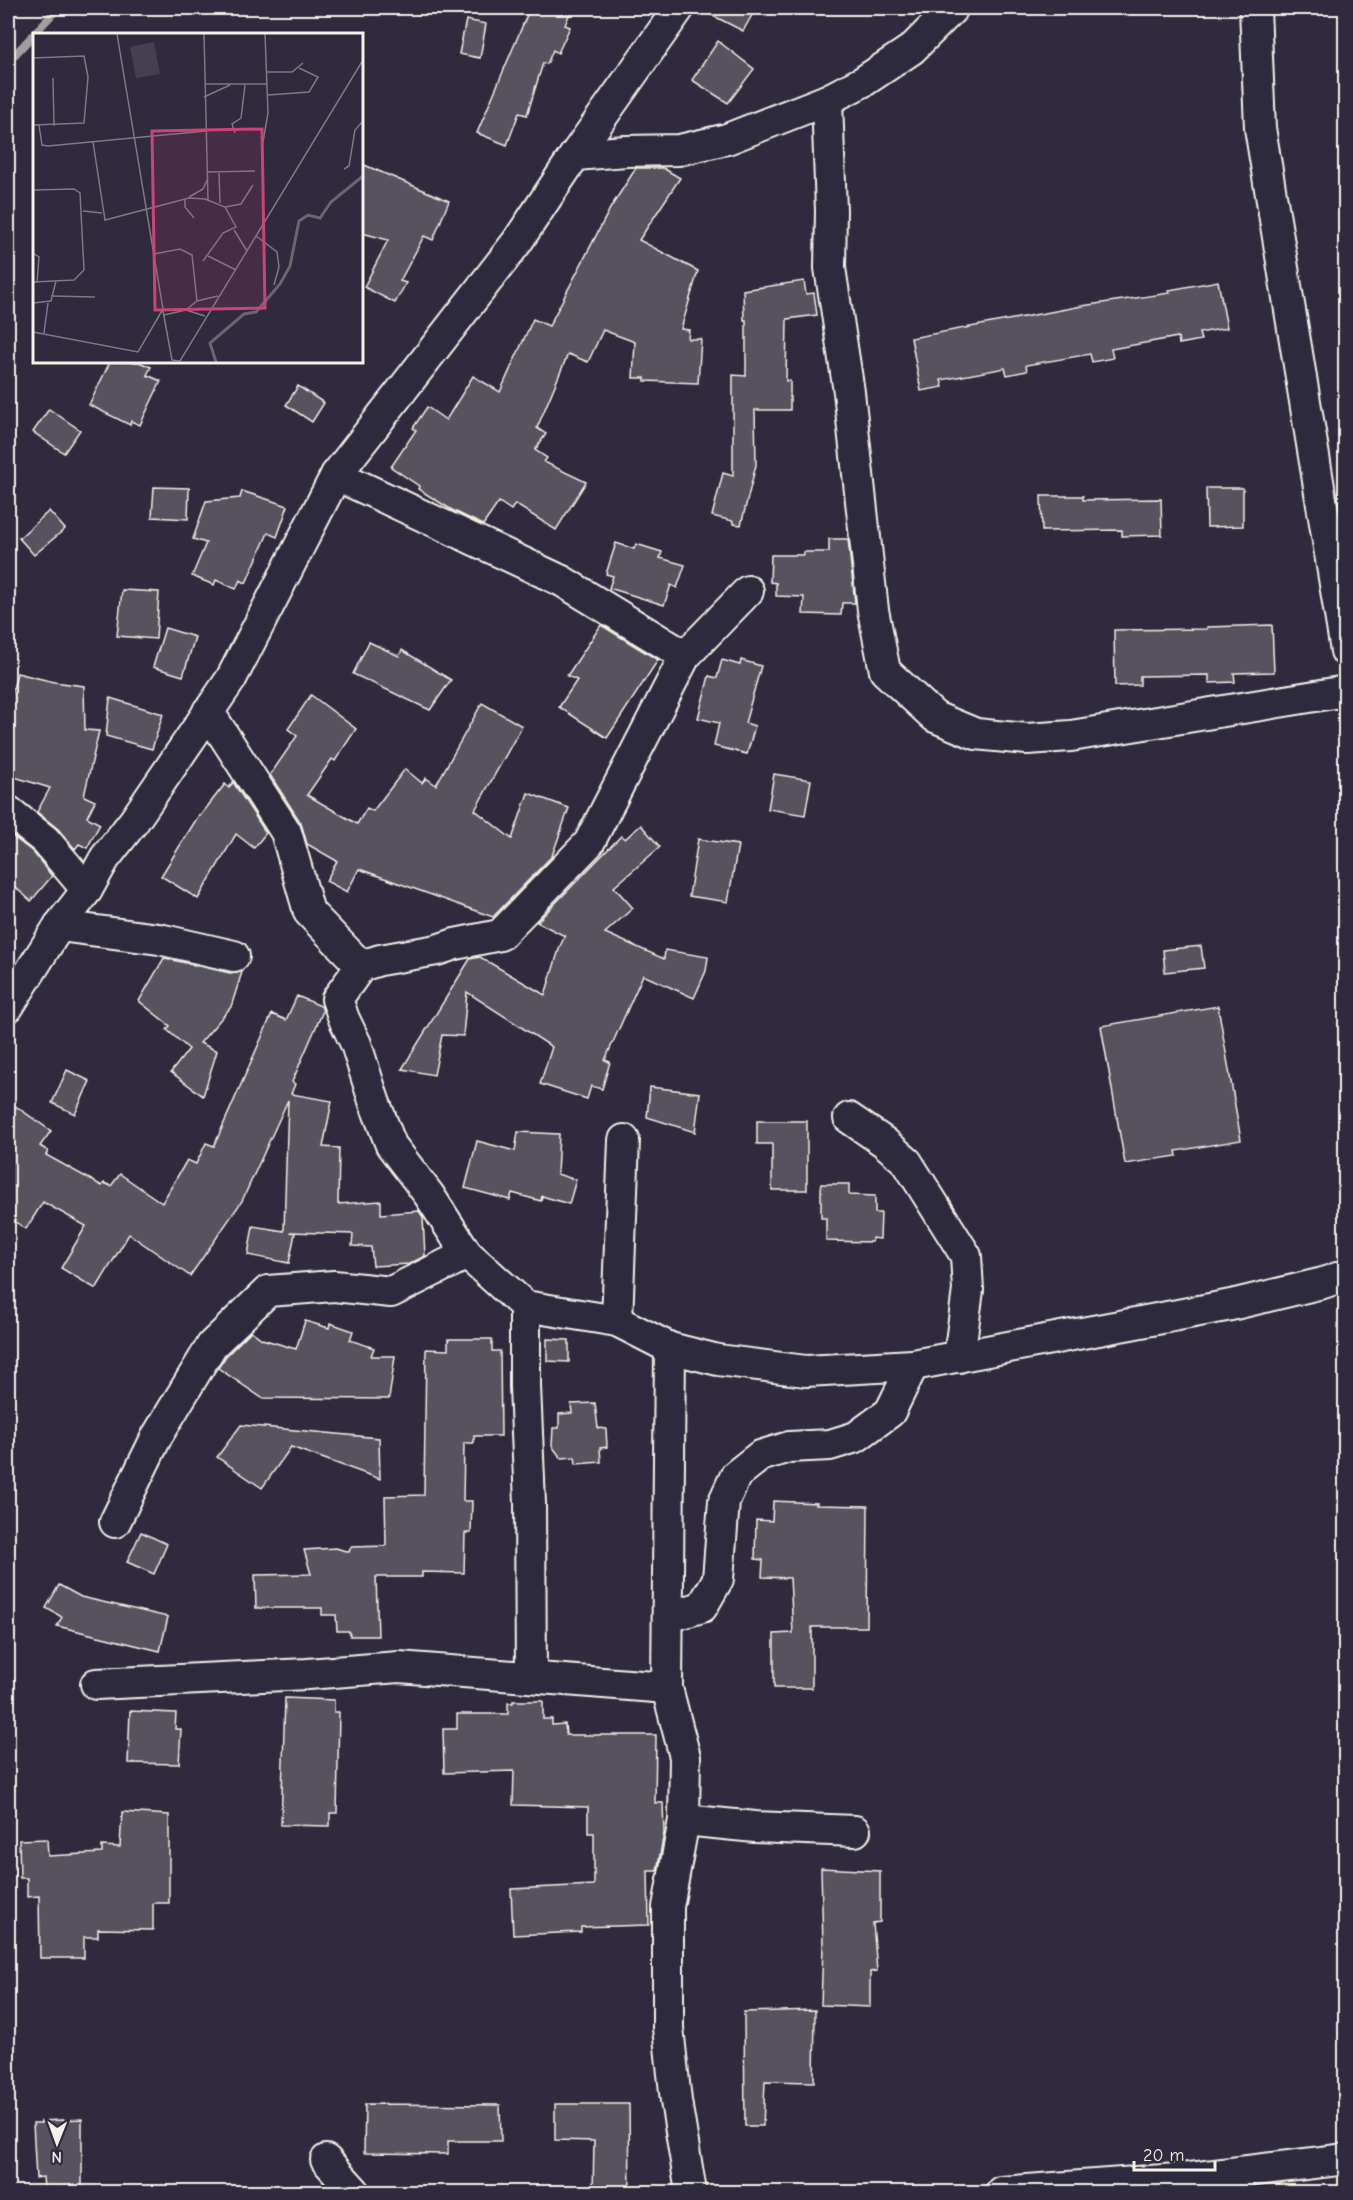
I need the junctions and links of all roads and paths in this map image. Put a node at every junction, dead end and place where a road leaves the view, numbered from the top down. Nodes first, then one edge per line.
1 (679, 8) edge
2 (953, 8) edge
3 (1255, 8) edge
4 (827, 100) junction
5 (575, 155) junction
6 (336, 476) junction
7 (748, 591) dead end
8 (1346, 651) edge
9 (685, 656) junction
10 (1346, 691) edge
11 (208, 711) junction
12 (8, 811) edge
13 (87, 890) junction
14 (58, 926) junction
15 (234, 956) dead end
16 (361, 966) junction
17 (8, 1007) edge
18 (849, 1118) dead end
19 (624, 1140) dead end
20 (466, 1254) junction
21 (1346, 1275) edge
22 (525, 1306) junction
23 (617, 1321) junction
24 (670, 1348) junction
25 (959, 1357) junction
26 (913, 1365) junction
27 (115, 1522) dead end
28 (668, 1617) junction
29 (531, 1677) junction
30 (96, 1684) dead end
31 (667, 1688) junction
32 (684, 1820) junction
33 (855, 1831) dead end
34 (1346, 2159) edge
35 (326, 2160) dead end
36 (355, 2193) edge
37 (691, 2193) edge
38 (1001, 2193) edge

1 - 5 street
2 - 4 street
3 - 8 street
4 - 5 street
4 - 10 street
5 - 6 street
6 - 9 street
6 - 11 street
7 - 9 street
9 - 16 street
11 - 13 street
11 - 16 street
12 - 13 street
13 - 14 street
14 - 15 street
14 - 17 street
16 - 20 street
18 - 25 street
19 - 23 street
20 - 22 street
20 - 27 street
21 - 25 street
22 - 23 street
22 - 29 street
23 - 24 street
24 - 26 street
24 - 28 street
25 - 26 street
26 - 28 street
28 - 31 street
29 - 30 street
29 - 31 street
31 - 32 street
32 - 33 street
32 - 37 street
34 - 38 street
35 - 36 street

